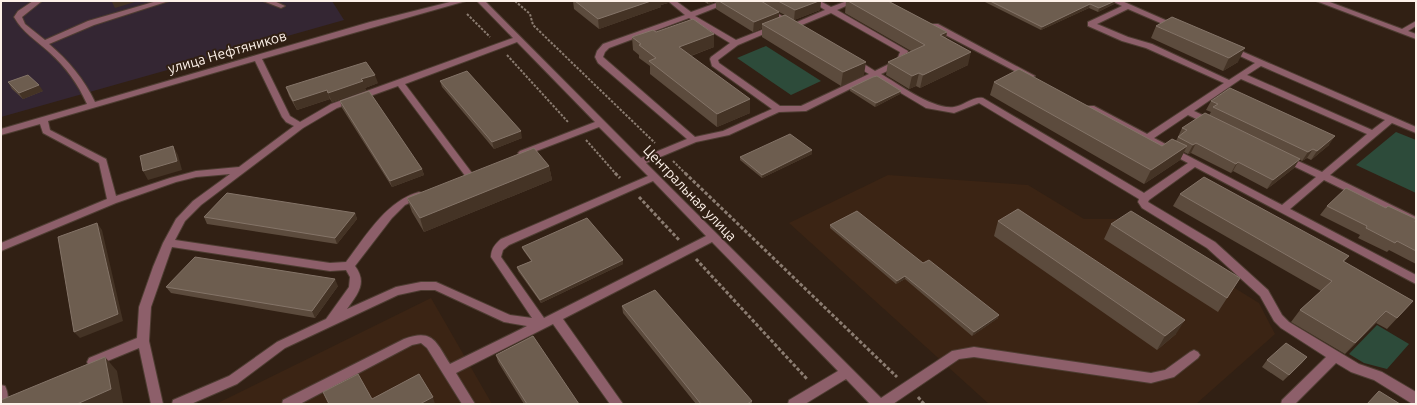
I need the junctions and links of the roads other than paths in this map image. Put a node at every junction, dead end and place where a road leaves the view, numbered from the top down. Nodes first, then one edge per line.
1 (38, 1) edge
2 (165, 1) edge
3 (267, 1) edge
4 (462, 1) edge
5 (480, 1) edge
6 (672, 1) edge
7 (729, 1) edge
8 (752, 1) edge
9 (815, 1) edge
10 (854, 1) edge
11 (1116, 1) edge
12 (1320, 1) edge
13 (281, 6) dead end
14 (1128, 6) junction
15 (831, 10) junction
16 (690, 15) junction
17 (928, 22) edge
18 (1416, 23) edge
19 (794, 25) junction
20 (1185, 31) edge
21 (1402, 32) junction
22 (1416, 37) edge
23 (518, 39) junction
24 (44, 43) junction
25 (735, 43) junction
26 (1220, 45) edge
27 (257, 57) junction
28 (848, 57) edge
29 (1260, 63) junction
30 (875, 74) junction
31 (1241, 76) junction
32 (1041, 81) edge
33 (400, 83) junction
34 (1230, 83) junction
35 (92, 105) junction
36 (1086, 106) edge
37 (778, 109) junction
38 (1188, 111) junction
39 (43, 119) junction
40 (1391, 119) junction
41 (601, 123) junction
42 (1217, 125) edge
43 (300, 126) junction
44 (1416, 130) edge
45 (1, 132) edge
46 (1374, 134) junction
47 (1147, 138) junction
48 (693, 140) junction
49 (1274, 152) edge
50 (512, 158) edge
51 (640, 162) junction
52 (1195, 163) junction
53 (241, 170) junction
54 (469, 175) edge
55 (1323, 176) junction
56 (654, 177) junction
57 (428, 192) edge
58 (1144, 198) junction
59 (112, 201) junction
60 (1284, 209) junction
61 (1416, 221) edge
62 (713, 237) junction
63 (168, 243) junction
64 (1, 247) edge
65 (349, 266) junction
66 (1416, 280) edge
67 (555, 317) junction
68 (330, 322) junction
69 (542, 324) junction
70 (143, 341) junction
71 (1194, 355) dead end
72 (1335, 356) junction
73 (80, 368) edge
74 (448, 371) junction
75 (847, 372) junction
76 (16, 394) edge
77 (1, 397) edge
78 (1416, 399) edge
79 (157, 404) edge
80 (178, 404) edge
81 (288, 404) edge
82 (469, 404) edge
83 (617, 404) edge
84 (794, 404) edge
85 (878, 404) edge
86 (883, 404) edge
87 (1287, 404) edge

1 - 24 street
2 - 24 street
3 - 13 street
4 - 27 street, улица Нефтяников
5 - 23 street, Центральная улица
6 - 16 street
7 - 16 street
8 - 19 street
9 - 15 street
10 - 15 street
11 - 14 street
12 - 21 street
14 - 20 street
14 - 34 street
15 - 19 street
15 - 30 street
16 - 25 street
16 - 48 street
17 - 32 street
18 - 21 street
19 - 25 street
21 - 22 street
23 - 33 street
23 - 41 street, Центральная улица
24 - 35 street
25 - 37 street
26 - 29 street
27 - 35 street, улица Нефтяников
27 - 43 street
28 - 30 street
29 - 31 street
29 - 40 street
30 - 37 street
30 - 58 street
31 - 34 street
31 - 46 street
33 - 43 street
33 - 54 street
34 - 38 street
35 - 39 street, улица Нефтяников
36 - 47 street
37 - 48 street
38 - 42 street
38 - 47 street
39 - 45 street, улица Нефтяников
39 - 59 street
40 - 44 street
40 - 46 street
41 - 50 street
41 - 51 street, Центральная улица
43 - 53 street
46 - 55 street
47 - 52 street
48 - 51 street
49 - 55 street
51 - 56 street, Центральная улица
52 - 58 street
52 - 60 street
53 - 59 street
53 - 63 street
55 - 60 street
55 - 61 street
56 - 62 street, Центральная улица
56 - 69 street
57 - 65 street
58 - 72 street
59 - 64 street
60 - 66 street
62 - 67 street
62 - 75 street, Центральная улица
63 - 65 street
63 - 70 street
65 - 68 street
67 - 69 street
67 - 83 street
68 - 69 street
68 - 80 street
69 - 74 street
70 - 73 street
70 - 79 street
71 - 86 street
72 - 78 street
72 - 87 street
74 - 81 street
74 - 82 street
75 - 84 street
75 - 85 street, Центральная улица
76 - 77 street

